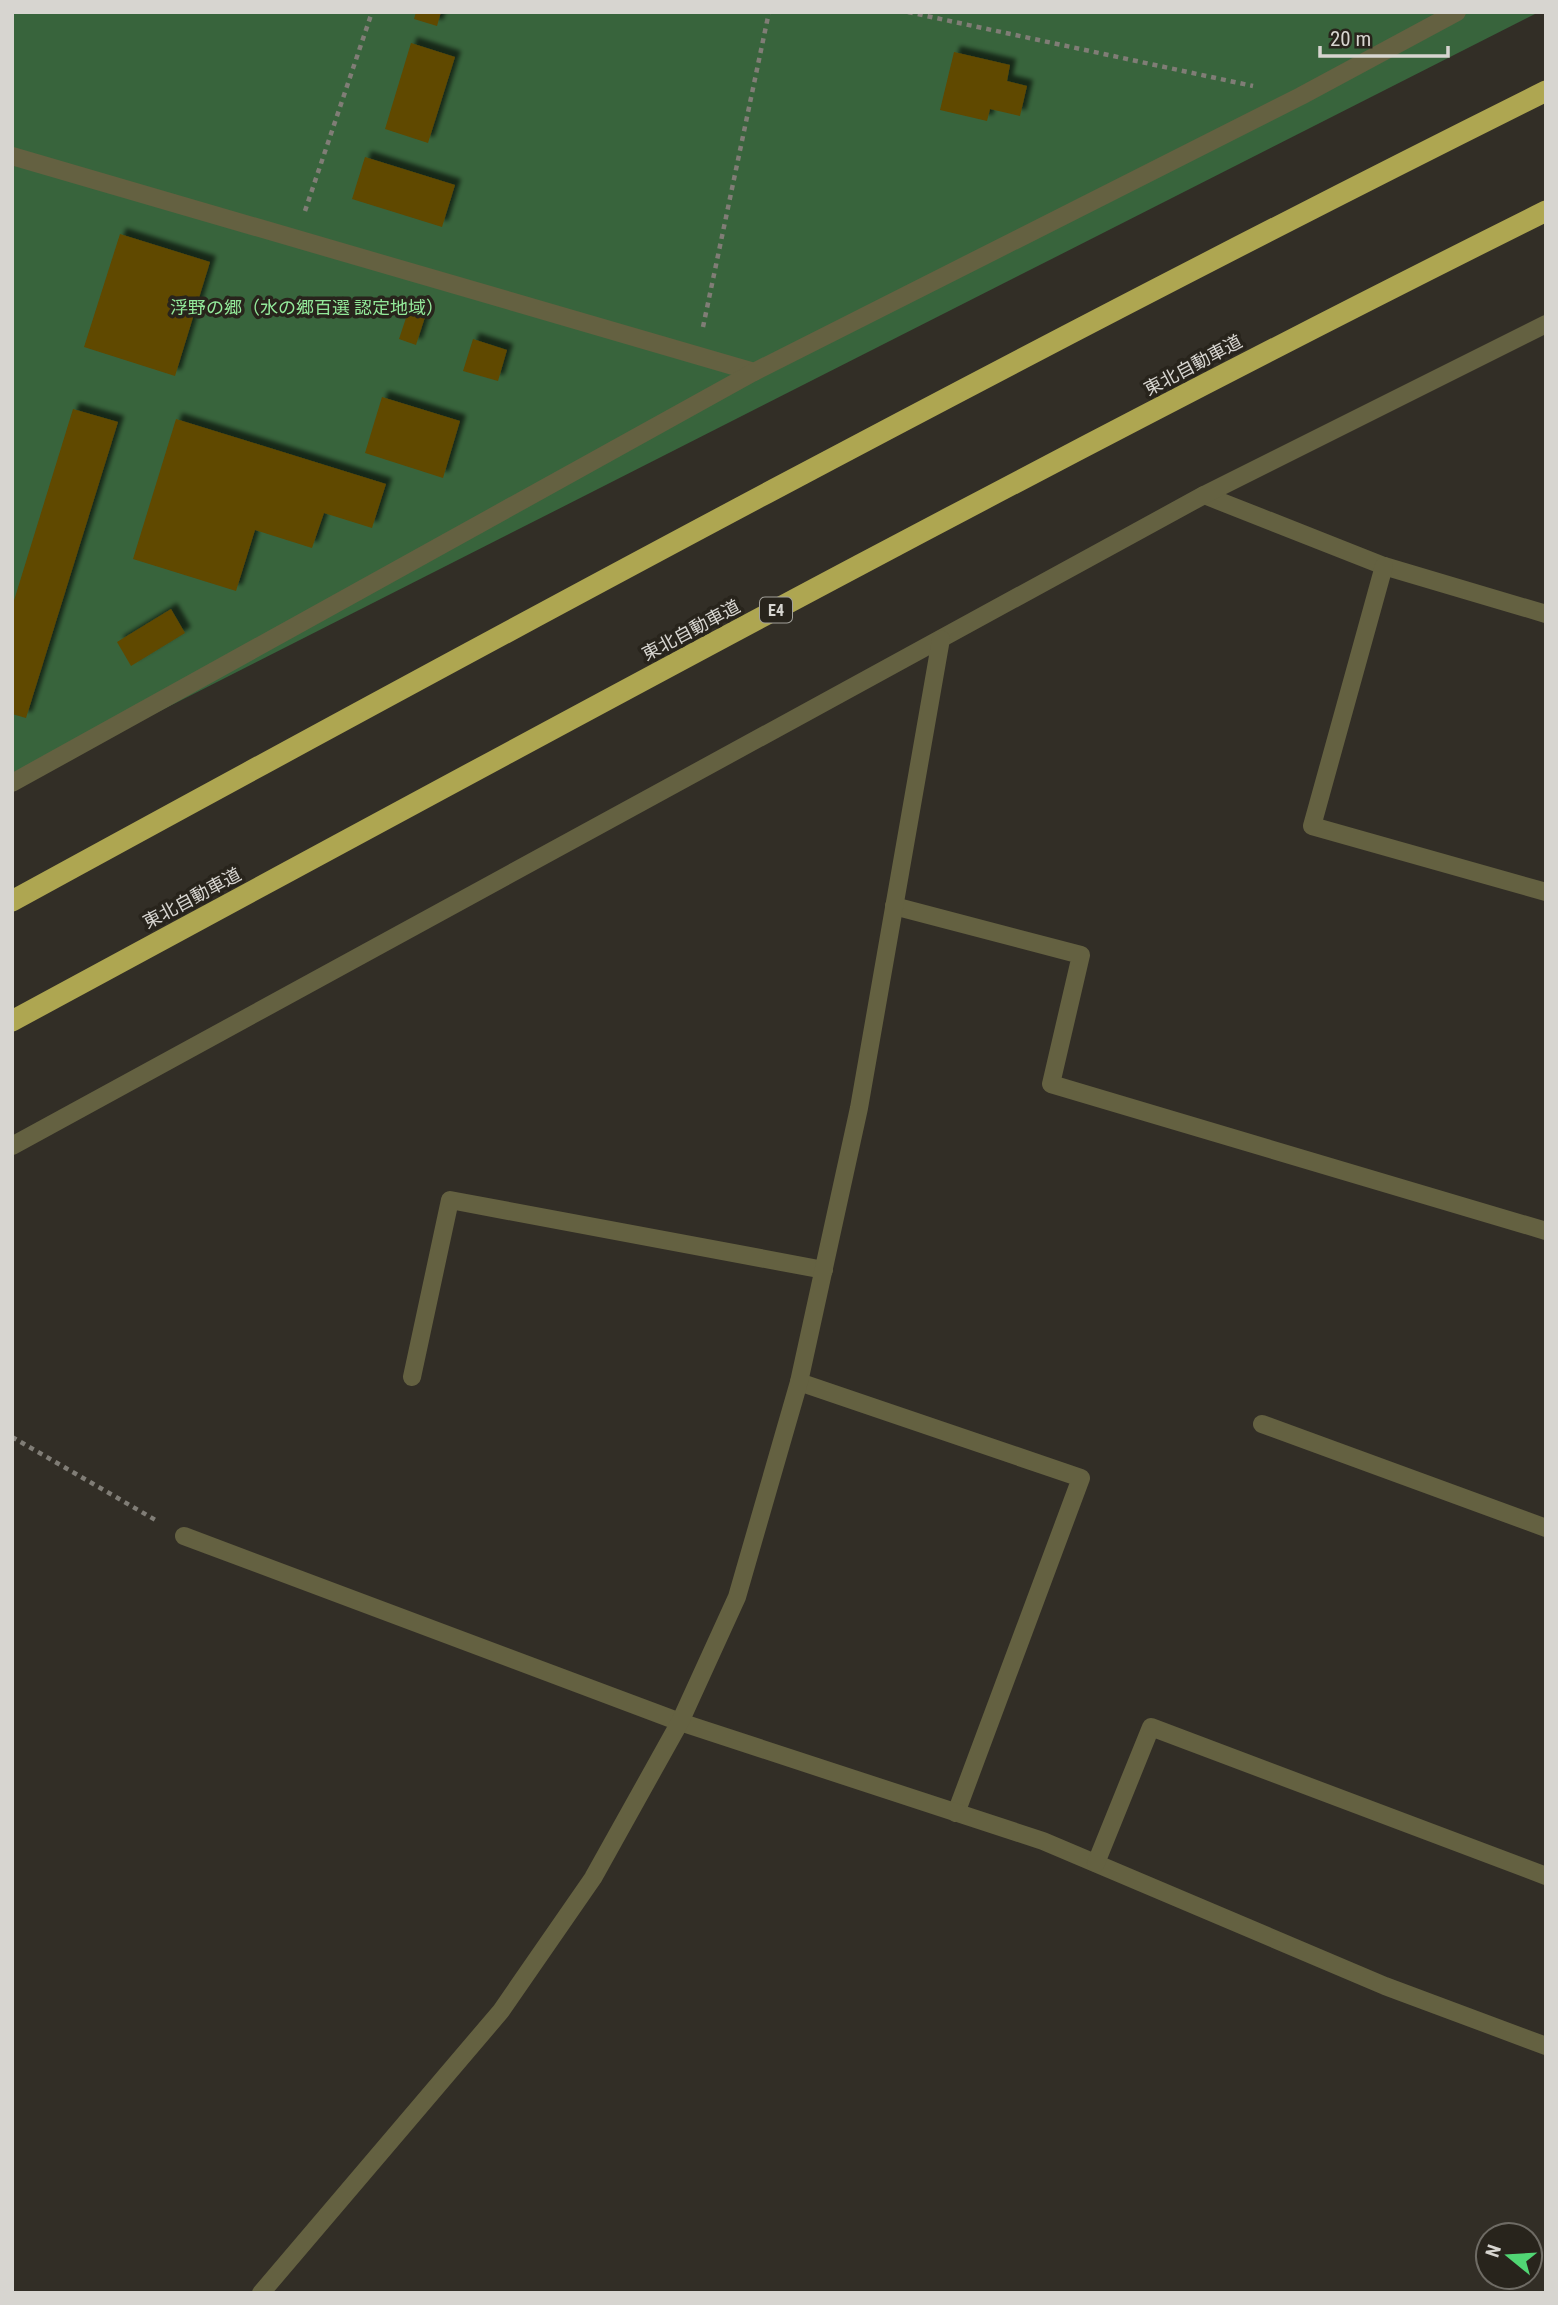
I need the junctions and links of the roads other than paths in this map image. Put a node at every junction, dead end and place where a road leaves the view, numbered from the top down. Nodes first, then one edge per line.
1 (1457, 12) edge
2 (1546, 92) edge
3 (12, 156) edge
4 (1546, 211) edge
5 (1546, 324) edge
6 (754, 372) junction
7 (1204, 495) junction
8 (1384, 566) junction
9 (1546, 614) edge
10 (941, 639) junction
11 (12, 783) edge
12 (1546, 892) edge
13 (12, 901) edge
14 (894, 906) junction
15 (12, 1021) edge
16 (12, 1146) edge
17 (1546, 1231) edge
18 (824, 1270) junction
19 (412, 1377) dead end
20 (799, 1382) junction
21 (1262, 1424) dead end
22 (1546, 1528) edge
23 (184, 1536) road end
24 (680, 1722) junction
25 (956, 1813) junction
26 (1096, 1863) junction
27 (1546, 1876) edge
28 (1546, 2046) edge
29 (261, 2293) edge

1 - 6 street
2 - 13 highway
3 - 6 street
4 - 15 highway, 東北自動車道 / E4
5 - 7 street
6 - 11 street
7 - 8 street
7 - 10 street
8 - 9 street
8 - 12 street
10 - 14 street
10 - 16 street
14 - 17 street
14 - 18 street
18 - 19 street
18 - 20 street
20 - 24 street
20 - 25 street
21 - 22 street
23 - 24 street
24 - 25 street
24 - 29 street
25 - 26 street
26 - 27 street
26 - 28 street

